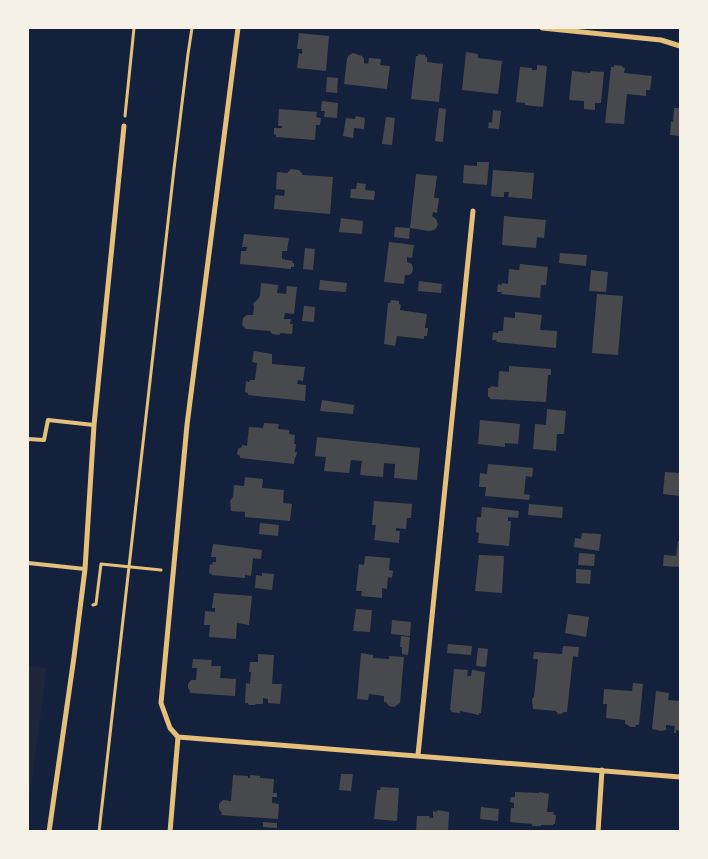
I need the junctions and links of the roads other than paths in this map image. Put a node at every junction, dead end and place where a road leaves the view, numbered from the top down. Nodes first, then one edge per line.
1 (238, 28) edge
2 (542, 28) edge
3 (680, 46) edge
4 (124, 126) road end
5 (473, 211) dead end
6 (94, 425) junction
7 (28, 439) edge
8 (28, 563) edge
9 (85, 569) junction
10 (178, 737) junction
11 (418, 755) junction
12 (602, 770) junction
13 (680, 776) edge
14 (49, 832) edge
15 (170, 832) edge
16 (598, 832) edge

1 - 10 street
2 - 3 street
4 - 6 street
5 - 11 street
6 - 7 lane
6 - 9 street
8 - 9 lane
9 - 14 street
10 - 11 street
10 - 15 street
11 - 12 street
12 - 13 street
12 - 16 street

